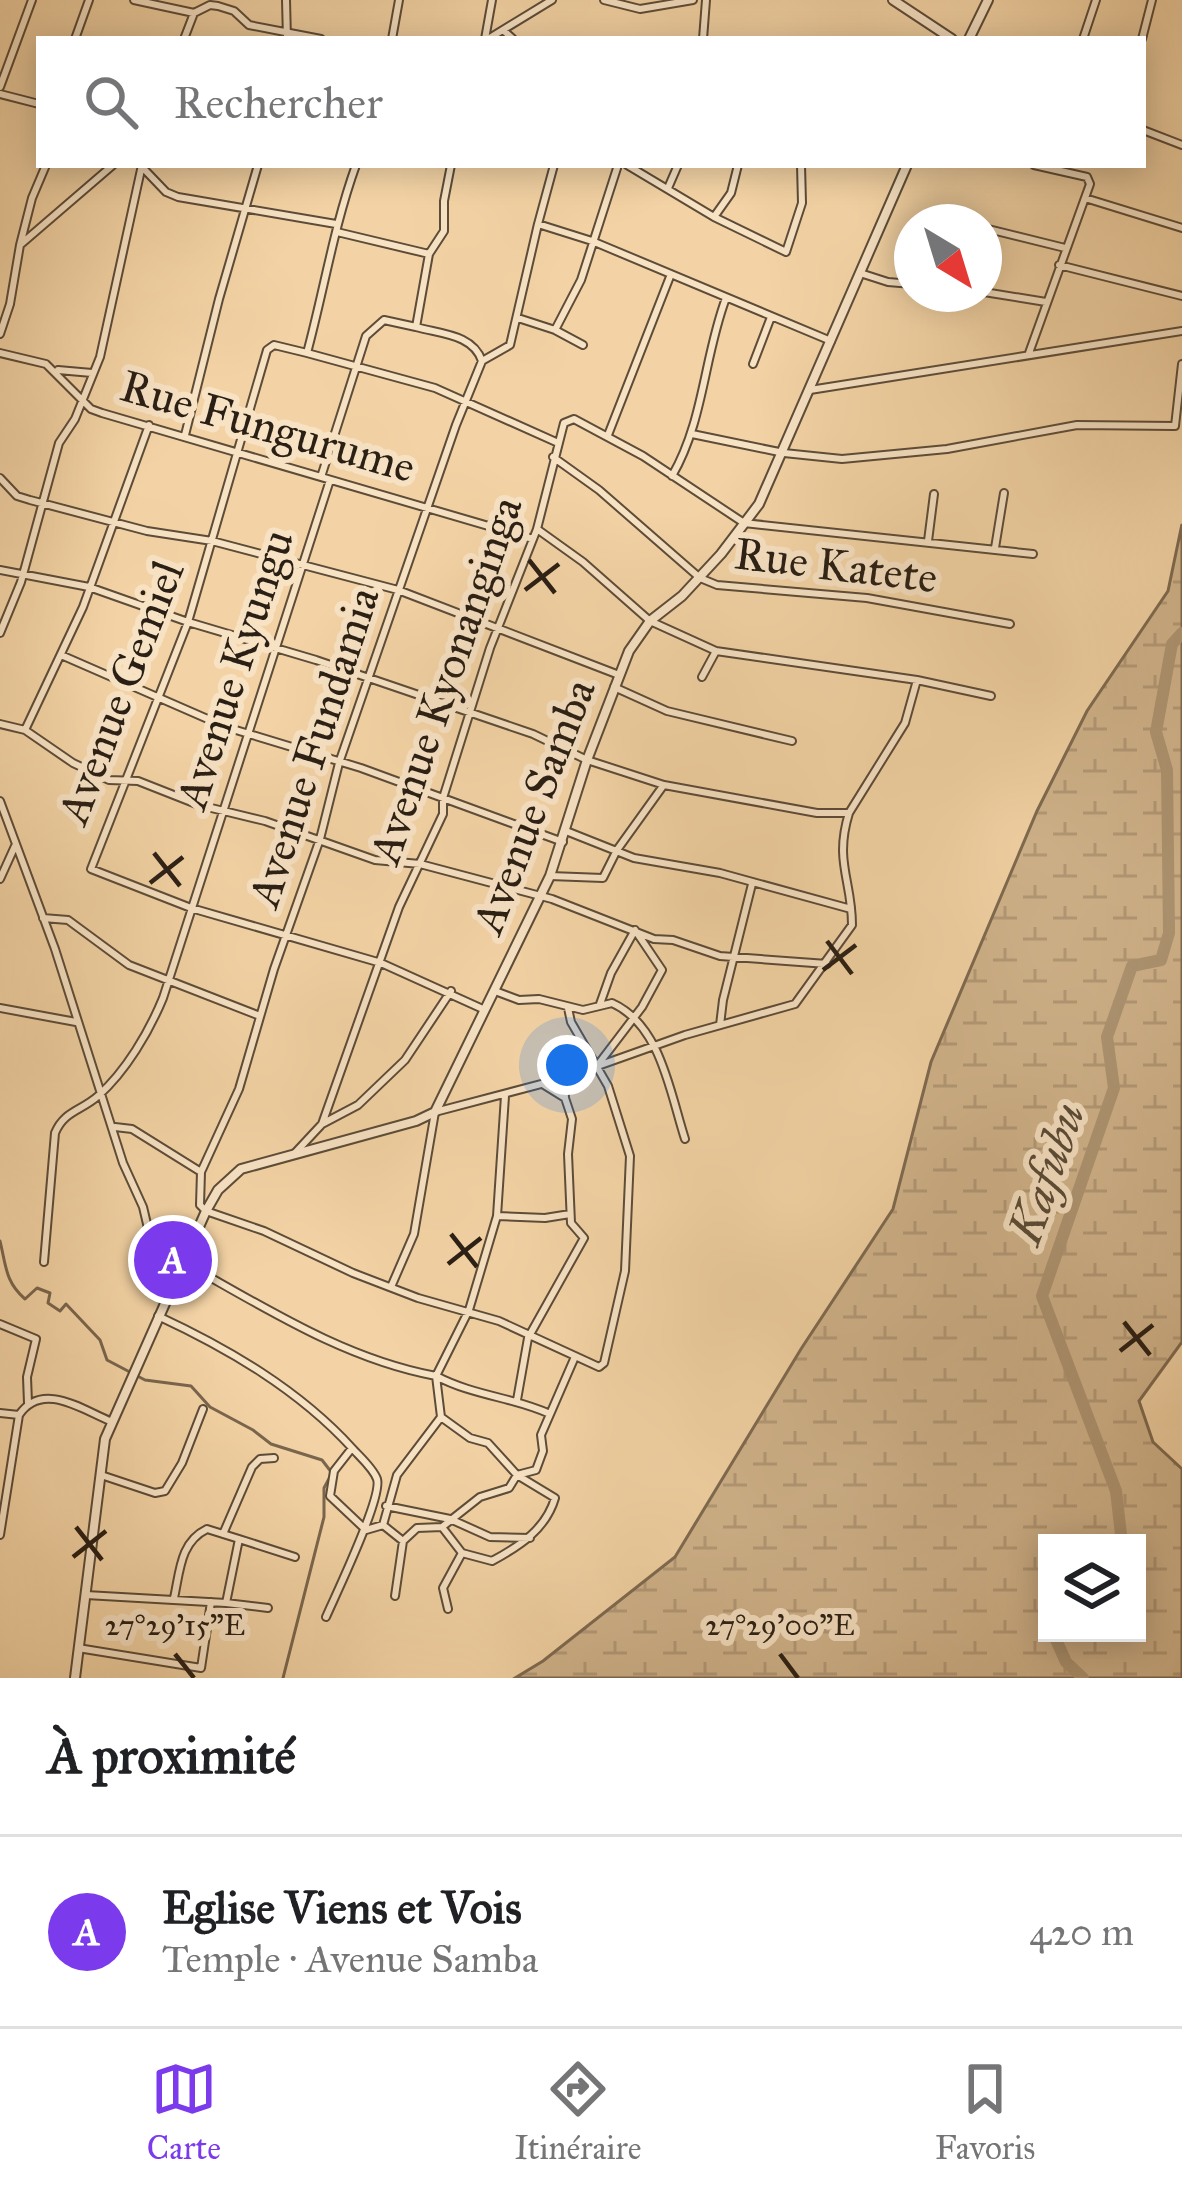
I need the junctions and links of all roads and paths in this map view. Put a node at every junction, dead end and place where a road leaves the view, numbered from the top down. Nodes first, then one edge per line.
1 (32, 0) edge
2 (89, 0) edge
3 (134, 0) edge
4 (286, 0) edge
5 (398, 0) edge
6 (492, 0) edge
7 (553, 0) edge
8 (604, 0) edge
9 (693, 0) edge
10 (706, 0) edge
11 (893, 0) edge
12 (988, 0) edge
13 (1096, 0) edge
14 (1152, 0) edge
15 (210, 3) edge
16 (194, 13) junction
17 (503, 31) junction
18 (287, 34) edge
19 (76, 36) edge
20 (185, 36) edge
21 (392, 36) edge
22 (486, 36) edge
23 (492, 36) edge
24 (509, 36) edge
25 (703, 36) edge
26 (947, 36) edge
27 (970, 36) edge
28 (1084, 36) edge
29 (1143, 36) edge
30 (0, 91) edge
31 (36, 103) edge
32 (1146, 131) edge
33 (1182, 146) edge
34 (45, 168) edge
35 (110, 168) edge
36 (142, 168) edge
37 (144, 168) edge
38 (257, 168) edge
39 (355, 168) edge
40 (450, 168) edge
41 (553, 168) edge
42 (622, 168) edge
43 (629, 168) edge
44 (677, 168) edge
45 (737, 168) edge
46 (801, 168) edge
47 (906, 168) edge
48 (1048, 168) edge
49 (668, 188) junction
50 (1085, 198) junction
51 (248, 210) junction
52 (714, 217) junction
53 (538, 221) junction
54 (336, 228) junction
55 (1182, 228) edge
56 (1002, 232) edge
57 (592, 241) junction
58 (20, 245) junction
59 (1065, 248) junction
60 (429, 254) junction
61 (1059, 265) junction
62 (860, 273) junction
63 (671, 274) junction
64 (894, 282) edge
65 (1002, 295) edge
66 (1182, 296) edge
67 (726, 298) junction
68 (1047, 302) junction
69 (771, 316) junction
70 (518, 317) junction
71 (416, 327) junction
72 (555, 331) junction
73 (1182, 332) edge
74 (0, 334) edge
75 (831, 340) junction
76 (584, 345) dead end
77 (0, 353) edge
78 (307, 353) junction
79 (1029, 353) junction
80 (482, 361) junction
81 (753, 364) dead end
82 (1182, 364) edge
83 (357, 367) junction
84 (54, 369) junction
85 (94, 374) junction
86 (810, 390) junction
87 (82, 399) junction
88 (465, 401) junction
89 (149, 425) junction
90 (692, 434) junction
91 (185, 435) junction
92 (608, 435) junction
93 (556, 442) junction
94 (240, 452) junction
95 (784, 453) junction
96 (553, 457) junction
97 (672, 476) junction
98 (0, 478) edge
99 (326, 479) junction
100 (1004, 493) dead end
101 (934, 494) dead end
102 (41, 501) junction
103 (427, 506) junction
104 (113, 523) junction
105 (744, 524) junction
106 (537, 529) junction
107 (533, 539) junction
108 (212, 541) junction
109 (928, 541) junction
110 (995, 548) junction
111 (1033, 554) dead end
112 (305, 568) junction
113 (0, 570) edge
114 (24, 574) junction
115 (700, 578) junction
116 (89, 587) junction
117 (398, 590) junction
118 (650, 621) junction
119 (188, 622) junction
120 (1010, 625) dead end
121 (497, 629) junction
122 (0, 633) edge
123 (278, 650) junction
124 (716, 651) junction
125 (61, 655) junction
126 (619, 675) junction
127 (701, 677) dead end
128 (368, 678) junction
129 (917, 680) junction
130 (614, 687) junction
131 (158, 696) junction
132 (991, 696) dead end
133 (471, 712) junction
134 (0, 724) edge
135 (25, 730) junction
136 (248, 733) junction
137 (791, 741) dead end
138 (587, 760) junction
139 (339, 763) junction
140 (127, 781) junction
141 (664, 785) junction
142 (443, 798) junction
143 (0, 801) edge
144 (222, 812) junction
145 (849, 813) junction
146 (566, 831) junction
147 (320, 838) junction
148 (563, 842) junction
149 (15, 846) junction
150 (617, 850) junction
151 (420, 864) junction
152 (550, 876) junction
153 (0, 879) edge
154 (752, 884) junction
155 (539, 899) junction
156 (190, 908) junction
157 (851, 909) junction
158 (43, 918) junction
159 (635, 931) junction
160 (288, 935) junction
161 (735, 956) junction
162 (382, 963) junction
163 (827, 964) junction
164 (169, 982) junction
165 (451, 991) junction
166 (495, 992) junction
167 (598, 1006) junction
168 (0, 1008) edge
169 (568, 1008) junction
170 (485, 1010) junction
171 (260, 1016) junction
172 (634, 1017) junction
173 (76, 1022) junction
174 (720, 1025) junction
175 (654, 1046) junction
176 (597, 1066) junction
177 (564, 1078) junction
178 (544, 1085) junction
179 (101, 1094) junction
180 (505, 1095) junction
181 (565, 1098) junction
182 (435, 1112) junction
183 (322, 1124) junction
184 (113, 1127) junction
185 (685, 1139) dead end
186 (295, 1153) junction
187 (201, 1172) junction
188 (206, 1211) junction
189 (570, 1214) junction
190 (497, 1216) junction
191 (44, 1262) dead end
192 (183, 1262) junction
193 (391, 1287) junction
194 (165, 1300) junction
195 (469, 1310) junction
196 (158, 1316) junction
197 (0, 1324) edge
198 (528, 1338) junction
199 (574, 1359) junction
200 (436, 1376) junction
201 (517, 1400) junction
202 (28, 1403) junction
203 (203, 1409) dead end
204 (0, 1413) edge
205 (550, 1414) junction
206 (19, 1415) junction
207 (440, 1417) junction
208 (110, 1421) junction
209 (352, 1448) junction
210 (274, 1458) dead end
211 (97, 1473) junction
212 (376, 1474) junction
213 (398, 1475) junction
214 (517, 1475) junction
215 (386, 1506) junction
216 (450, 1519) junction
217 (383, 1526) junction
218 (442, 1527) junction
219 (366, 1530) junction
220 (223, 1534) junction
221 (0, 1535) edge
222 (530, 1538) junction
223 (238, 1539) junction
224 (403, 1541) junction
225 (462, 1553) junction
226 (296, 1557) dead end
227 (83, 1595) junction
228 (395, 1595) dead end
229 (174, 1598) junction
230 (211, 1602) junction
231 (226, 1603) junction
232 (268, 1608) dead end
233 (448, 1609) dead end
234 (326, 1617) dead end
235 (78, 1648) junction
236 (75, 1678) edge

1 - 30 street
2 - 19 street
3 - 16 street
4 - 18 street
5 - 21 street
6 - 22 street
7 - 17 street
8 - 9 street
10 - 25 street
11 - 26 street
12 - 27 street
13 - 28 street
14 - 29 street
15 - 16 street
15 - 18 street
16 - 20 street
17 - 23 street
17 - 24 street
30 - 31 street
32 - 33 street
34 - 58 street
35 - 58 street
36 - 85 street
37 - 51 street
38 - 51 street
39 - 54 street
40 - 60 street
41 - 53 street
42 - 57 street
43 - 49 street
44 - 49 street
45 - 52 street
46 - 52 street
47 - 62 street, Avenue Samba
48 - 50 street
49 - 52 street
50 - 55 street
50 - 59 street
51 - 54 street
51 - 91 street
53 - 57 street
53 - 70 street
54 - 60 street
54 - 78 street
56 - 59 street
57 - 63 street
57 - 72 street
58 - 74 street
59 - 61 street
60 - 71 street
61 - 66 street
61 - 68 street
62 - 64 street
62 - 75 street, Avenue Samba
63 - 67 street
63 - 92 street
65 - 68 street
67 - 69 street
67 - 90 street
68 - 79 street
69 - 75 street
69 - 81 street
70 - 72 street
70 - 80 street, Avenue Fundamia
71 - 80 street
71 - 83 street, Avenue Kyungu
72 - 76 street
73 - 79 street
75 - 86 street, Avenue Samba
77 - 84 street
78 - 83 street
78 - 94 street, Avenue Gemiel
79 - 86 street
80 - 88 street, Avenue Fundamia
82 - 95 street
83 - 88 street
83 - 99 street, Avenue Kyungu
84 - 85 street
84 - 87 street, Rue Fungurume
85 - 87 street
86 - 95 street, Avenue Samba
87 - 89 street, Rue Fungurume
87 - 102 street
88 - 93 street
88 - 103 street, Avenue Fundamia
89 - 91 street, Rue Fungurume
89 - 104 street
90 - 95 street
90 - 97 street
91 - 94 street, Rue Fungurume
92 - 93 street, Avenue Kyonanginga
92 - 97 street
93 - 96 street, Avenue Kyonanginga
94 - 99 street, Rue Fungurume
94 - 108 street, Avenue Gemiel
95 - 105 street, Avenue Samba
96 - 106 street, Avenue Kyonanginga
96 - 115 street, Rue Katete
97 - 105 street
98 - 102 street
99 - 103 street, Rue Fungurume
99 - 112 street, Avenue Kyungu
100 - 110 street
101 - 109 street
102 - 104 street
102 - 114 street
103 - 107 street, Rue Fungurume
103 - 117 street, Avenue Fundamia
104 - 108 street
104 - 116 street
105 - 109 street
105 - 115 street, Avenue Samba
106 - 107 street, Avenue Kyonanginga
106 - 118 street
107 - 121 street, Avenue Kyonanginga
108 - 112 street
108 - 119 street, Avenue Gemiel
109 - 110 street
110 - 111 street
112 - 117 street
112 - 123 street, Avenue Kyungu
113 - 114 street
114 - 116 street
114 - 122 street
115 - 118 street, Avenue Samba
115 - 120 street, Rue Katete
116 - 119 street
116 - 125 street
117 - 121 street
117 - 128 street, Avenue Fundamia
118 - 124 street
118 - 126 street, Avenue Samba
119 - 123 street
119 - 131 street, Avenue Gemiel
121 - 126 street
121 - 133 street, Avenue Kyonanginga
123 - 128 street
123 - 136 street, Avenue Kyungu
124 - 127 street
124 - 129 street
125 - 131 street
125 - 135 street
126 - 130 street, Avenue Samba
128 - 133 street
128 - 139 street, Avenue Fundamia
129 - 132 street
129 - 145 street
130 - 137 street
130 - 138 street, Avenue Samba
131 - 136 street
131 - 140 street, Avenue Gemiel
133 - 138 street
133 - 142 street, Avenue Kyonanginga
134 - 135 street
135 - 140 street
136 - 139 street
136 - 144 street, Avenue Kyungu
138 - 141 street
138 - 146 street, Avenue Samba
139 - 142 street
139 - 147 street, Avenue Fundamia
140 - 144 street
140 - 156 street, Avenue Gemiel
141 - 145 street
141 - 150 street
142 - 148 street
142 - 151 street, Avenue Kyonanginga
143 - 149 street
144 - 147 street
144 - 156 street, Avenue Kyungu
145 - 157 street
146 - 148 street, Avenue Samba
146 - 150 street
147 - 151 street
147 - 160 street, Avenue Fundamia
148 - 152 street, Avenue Samba
149 - 153 street
149 - 158 street
150 - 152 street
150 - 154 street
151 - 155 street
151 - 162 street, Avenue Kyonanginga
152 - 155 street, Avenue Samba
154 - 157 street
154 - 161 street
155 - 159 street
155 - 166 street, Avenue Samba
156 - 160 street, Avenue Gemiel
156 - 164 street, Avenue Kyungu
157 - 163 street
158 - 164 street
158 - 173 street
159 - 161 street
159 - 167 street
159 - 172 street
160 - 162 street, Avenue Gemiel
160 - 171 street, Avenue Fundamia
161 - 163 street
161 - 174 street
162 - 165 street, Avenue Gemiel
162 - 183 street, Avenue Kyonanginga
163 - 174 street
164 - 171 street
164 - 179 street, Avenue Kyungu
165 - 170 street, Avenue Gemiel
165 - 183 street
166 - 169 street
166 - 170 street, Avenue Samba
167 - 169 street
167 - 172 street
168 - 173 street
169 - 176 street
170 - 182 street, Avenue Samba
171 - 187 street, Avenue Fundamia
172 - 175 street
172 - 176 street
173 - 179 street
174 - 175 street
175 - 176 street
175 - 185 street
176 - 177 street
176 - 199 street
177 - 178 street
177 - 181 street
178 - 180 street
178 - 181 street
179 - 184 street
179 - 191 street, Avenue Kyungu
180 - 182 street
180 - 190 street
181 - 189 street
182 - 186 street
182 - 193 street
183 - 186 street
184 - 187 street
184 - 194 street
186 - 188 street
187 - 188 street
188 - 192 street
188 - 193 street
189 - 190 street
189 - 198 street
190 - 195 street
192 - 194 street
192 - 200 street
193 - 195 street
194 - 196 street
195 - 198 street
195 - 200 street
196 - 208 street
196 - 209 street
197 - 202 street
198 - 199 street
198 - 201 street
199 - 205 street
200 - 201 street
200 - 207 street
201 - 205 street
202 - 206 street
202 - 208 street
203 - 211 street
204 - 206 street
205 - 214 street
206 - 221 street
207 - 213 street
207 - 214 street
208 - 211 street
209 - 212 street
209 - 219 street
210 - 220 street
211 - 227 street
212 - 213 street
212 - 219 street
213 - 215 street
214 - 216 street
214 - 222 street
215 - 216 street
215 - 217 street
216 - 218 street
216 - 222 street
217 - 219 street
217 - 224 street
218 - 224 street
218 - 225 street
219 - 234 street
220 - 223 street
220 - 229 street
222 - 225 street
223 - 226 street
223 - 231 street
224 - 228 street
225 - 233 street
227 - 229 street
227 - 235 street
229 - 230 street
230 - 231 street
230 - 235 street
231 - 232 street
235 - 236 street

